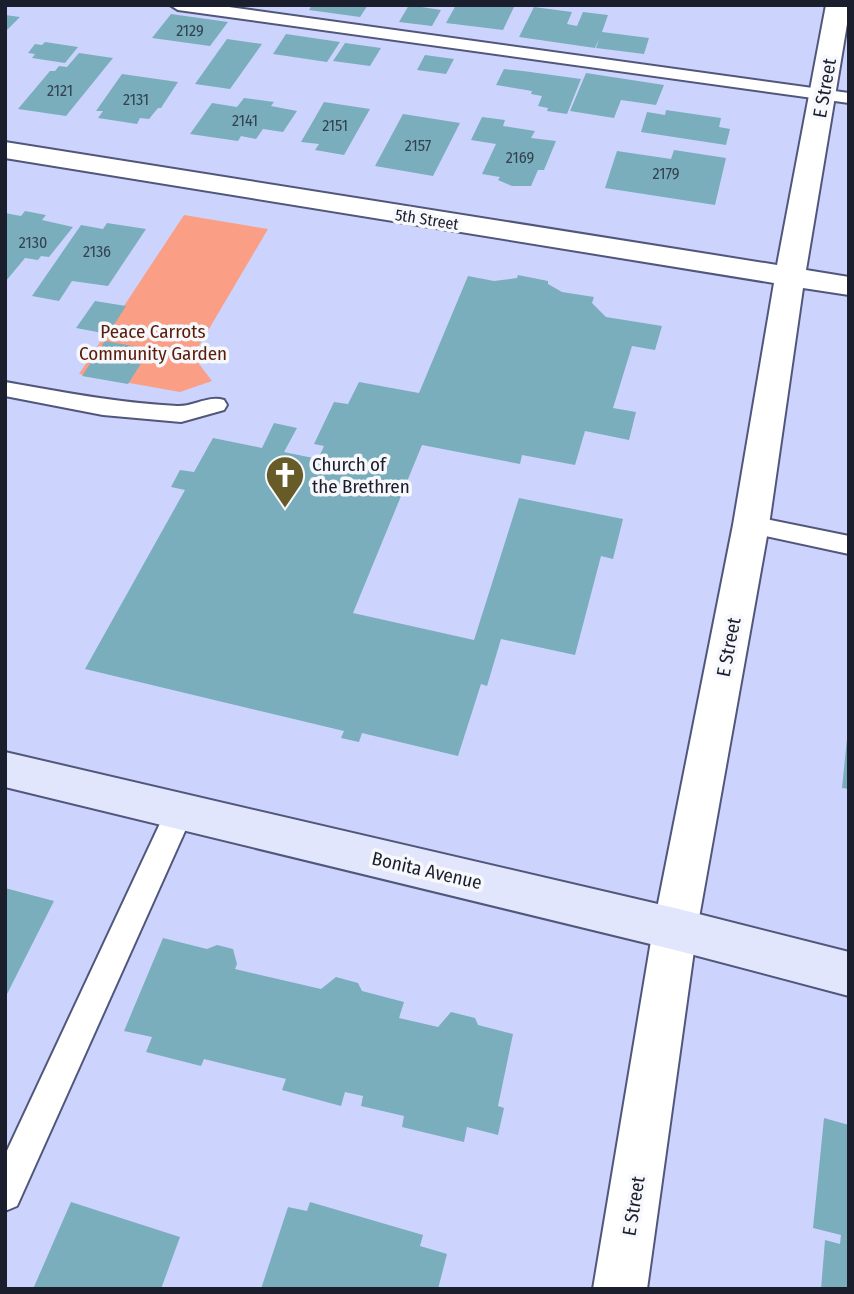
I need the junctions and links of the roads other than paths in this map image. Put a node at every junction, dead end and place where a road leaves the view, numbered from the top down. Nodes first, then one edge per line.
1 (178, 5) edge
2 (838, 5) edge
3 (836, 96) edge
4 (5, 150) edge
5 (790, 277) junction
6 (849, 286) edge
7 (5, 389) edge
8 (216, 405) dead end
9 (751, 525) junction
10 (849, 545) edge
11 (5, 769) edge
12 (180, 811) junction
13 (675, 929) junction
14 (849, 975) edge
15 (5, 1194) edge
16 (620, 1289) edge

1 - 3 lane
2 - 3 street, E Street
3 - 5 street, E Street
4 - 5 street, 5th Street
5 - 6 street, 5th Street
5 - 9 street, E Street
7 - 8 lane
9 - 10 lane
9 - 13 street, E Street
11 - 12 main road, Bonita Avenue
12 - 13 main road, Bonita Avenue
12 - 15 lane
13 - 14 main road, Bonita Avenue
13 - 16 street, E Street

